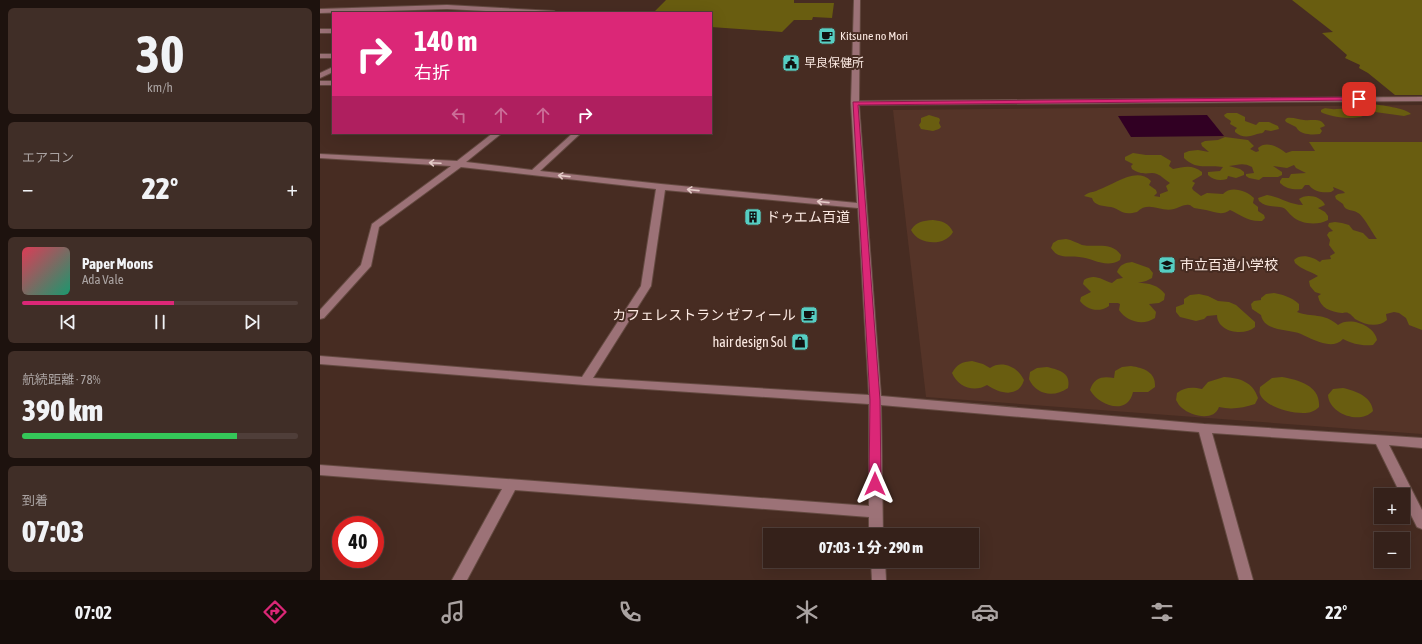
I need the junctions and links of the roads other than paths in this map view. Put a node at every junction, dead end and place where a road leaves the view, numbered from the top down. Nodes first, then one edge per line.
1 (460, 0) edge
2 (857, 0) edge
3 (447, 8) junction
4 (320, 11) edge
5 (438, 12) edge
6 (513, 12) edge
7 (320, 31) edge
8 (332, 31) edge
9 (320, 56) edge
10 (332, 56) edge
11 (332, 70) edge
12 (320, 76) edge
13 (320, 83) edge
14 (332, 83) edge
15 (1422, 99) edge
16 (855, 103) junction
17 (497, 134) edge
18 (576, 134) edge
19 (320, 156) edge
20 (460, 164) junction
21 (534, 172) junction
22 (661, 187) junction
23 (862, 206) junction
24 (320, 316) edge
25 (320, 360) edge
26 (585, 381) junction
27 (875, 400) junction
28 (1204, 428) junction
29 (1380, 440) junction
30 (1422, 443) edge
31 (320, 470) edge
32 (511, 485) junction
33 (875, 512) junction
34 (1422, 523) edge
35 (876, 528) edge
36 (878, 568) edge
37 (459, 580) edge
38 (879, 580) edge
39 (1246, 580) edge

1 - 3 street
2 - 16 street
3 - 4 street
3 - 5 street
3 - 6 street
7 - 8 street
9 - 10 street
11 - 12 street
13 - 14 street
15 - 16 street
16 - 23 street
17 - 20 street
18 - 21 street
20 -> 19 street
20 - 21 street
20 - 24 street
22 -> 21 street
23 -> 22 street
22 - 26 street
23 - 27 street
25 - 26 street
26 - 27 street
27 - 28 street
27 - 33 street
28 - 29 street
28 - 39 street
29 - 30 street
29 - 34 street
31 - 32 street
32 - 33 street
32 - 37 street
33 - 35 street
36 - 38 street

